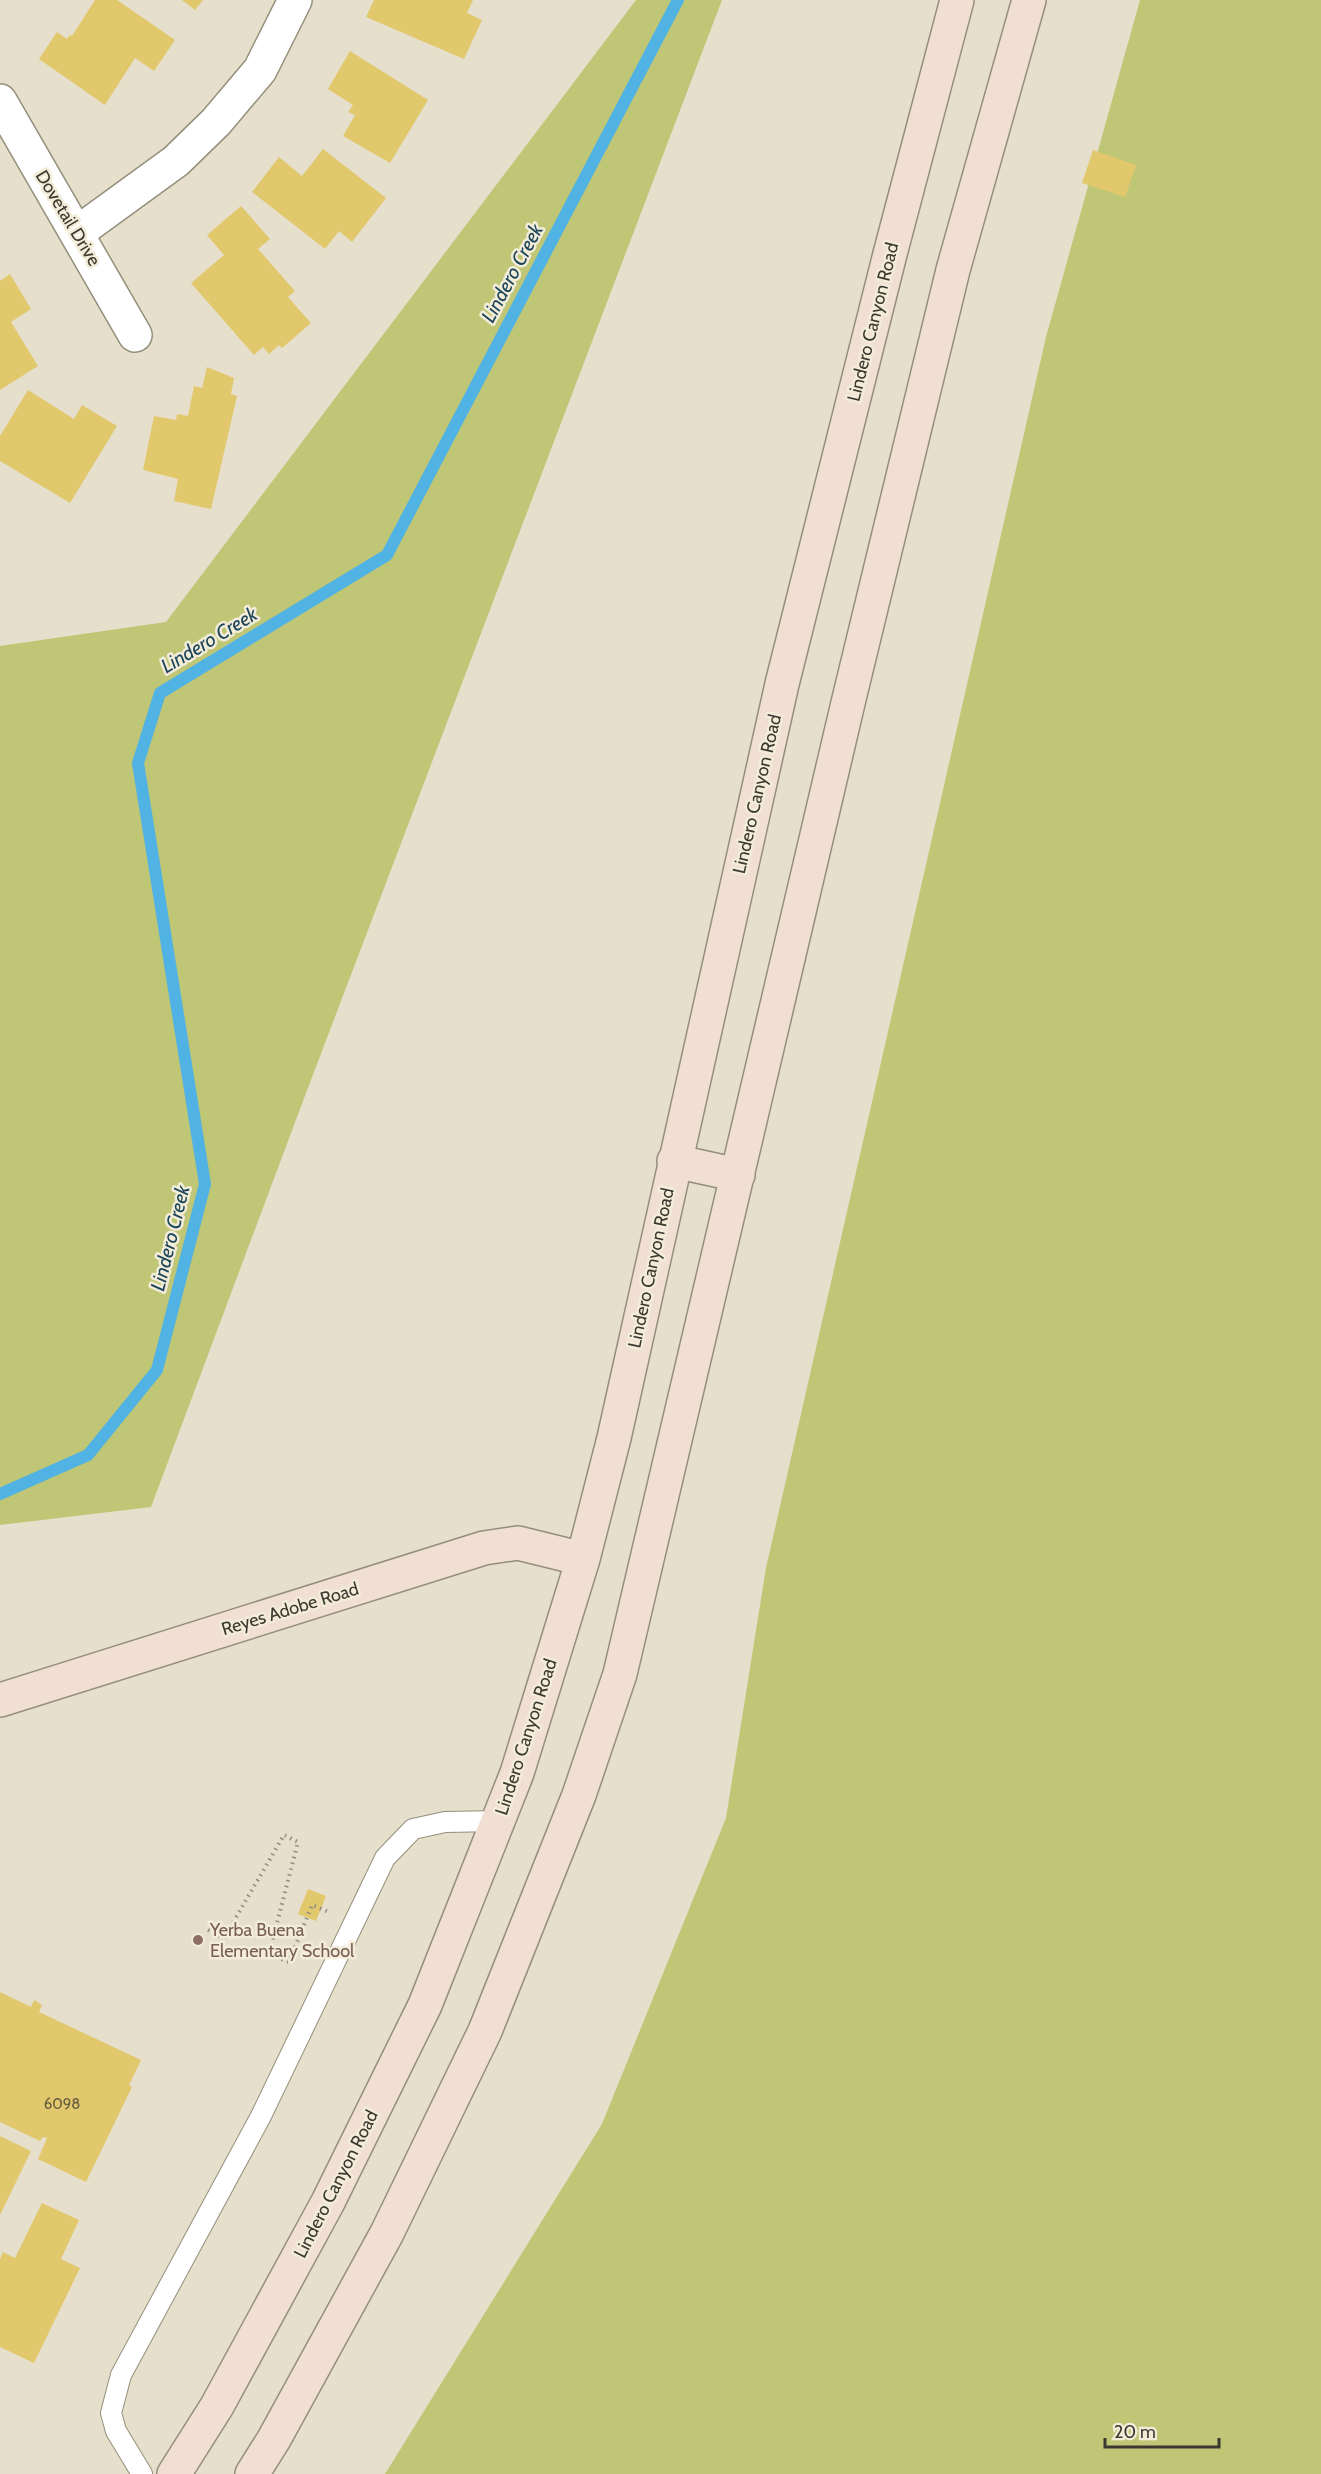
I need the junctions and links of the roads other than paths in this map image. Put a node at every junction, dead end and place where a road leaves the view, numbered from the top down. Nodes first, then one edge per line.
1 (295, 0) edge
2 (957, 0) edge
3 (1029, 0) edge
4 (0, 101) edge
5 (77, 233) junction
6 (135, 335) dead end
7 (674, 1161) junction
8 (738, 1175) junction
9 (583, 1559) junction
10 (0, 1700) edge
11 (498, 1821) junction
12 (142, 2474) edge
13 (174, 2474) edge
14 (252, 2474) edge

1 - 5 street
2 - 7 main road, Lindero Canyon Road
3 - 8 main road
4 - 5 street, Dovetail Drive
5 - 6 street, Dovetail Drive
7 - 8 main road
7 - 9 main road, Lindero Canyon Road
8 - 14 main road
9 - 10 main road, Reyes Adobe Road
9 - 11 main road, Lindero Canyon Road
11 - 12 lane
11 - 13 main road, Lindero Canyon Road

